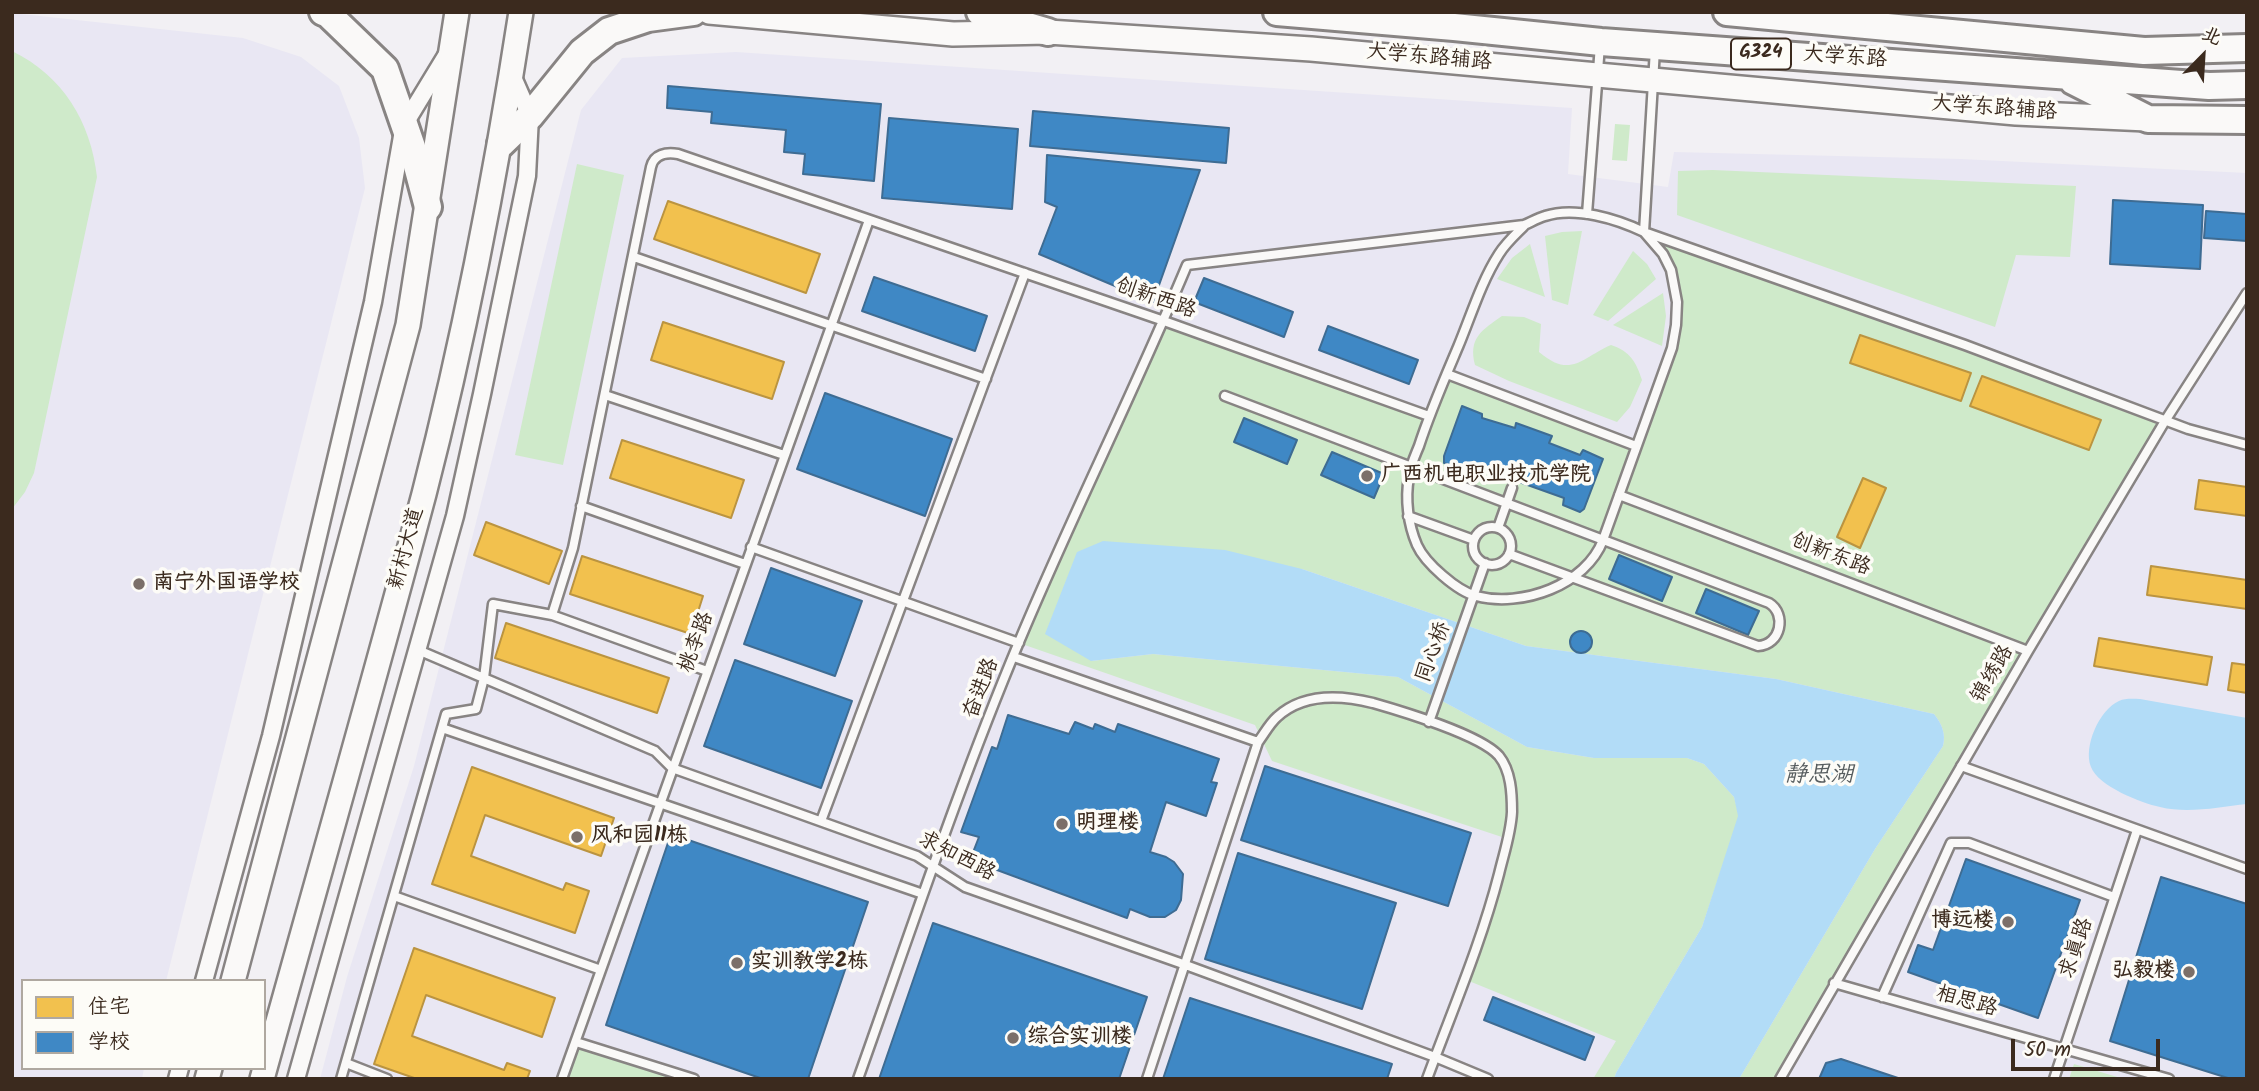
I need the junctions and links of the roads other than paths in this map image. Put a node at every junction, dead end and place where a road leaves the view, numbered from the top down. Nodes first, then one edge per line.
1 (323, 12) edge
2 (457, 12) edge
3 (521, 12) edge
4 (694, 12) edge
5 (709, 12) edge
6 (980, 12) edge
7 (1277, 12) edge
8 (1727, 12) edge
9 (1455, 20) edge
10 (1048, 32) junction
11 (1601, 42) junction
12 (452, 45) junction
13 (1655, 46) junction
14 (2247, 48) edge
15 (512, 74) junction
16 (1597, 74) junction
17 (2062, 75) junction
18 (1655, 80) junction
19 (2247, 85) edge
20 (530, 116) junction
21 (2148, 119) junction
22 (2247, 120) edge
23 (404, 125) junction
24 (501, 144) junction
25 (428, 207) junction
26 (1587, 214) junction
27 (869, 220) junction
28 (1524, 225) junction
29 (1644, 232) junction
30 (634, 257) junction
31 (1025, 273) junction
32 (2247, 294) edge
33 (1164, 321) junction
34 (831, 325) junction
35 (1447, 374) junction
36 (986, 379) junction
37 (605, 396) junction
38 (1225, 396) dead end
39 (1429, 416) junction
40 (2165, 421) junction
41 (2247, 444) edge
42 (1636, 446) junction
43 (784, 455) junction
44 (1411, 468) junction
45 (1512, 488) dead end
46 (1619, 495) junction
47 (1507, 504) junction
48 (582, 506) junction
49 (1408, 516) junction
50 (1498, 528) junction
51 (1474, 540) junction
52 (1603, 540) junction
53 (751, 547) junction
54 (1509, 554) junction
55 (745, 564) junction
56 (1485, 564) junction
57 (1574, 577) junction
58 (1474, 596) junction
59 (903, 601) junction
60 (552, 615) junction
61 (1019, 643) junction
62 (418, 650) junction
63 (2028, 651) junction
64 (1014, 657) junction
65 (707, 671) junction
66 (484, 678) junction
67 (1429, 722) junction
68 (442, 728) junction
69 (1258, 742) junction
70 (1961, 766) junction
71 (672, 768) junction
72 (660, 803) junction
73 (821, 821) junction
74 (2137, 830) junction
75 (933, 866) junction
76 (2247, 869) edge
77 (923, 894) junction
78 (394, 896) junction
79 (2114, 897) junction
80 (1184, 964) junction
81 (601, 970) junction
82 (205, 979) edge
83 (234, 979) edge
84 (1834, 983) junction
85 (1882, 997) junction
86 (576, 1042) junction
87 (2063, 1048) junction
88 (1435, 1057) junction
89 (346, 1063) junction
90 (266, 1065) edge
91 (296, 1079) edge
92 (341, 1079) edge
93 (387, 1079) edge
94 (562, 1079) edge
95 (694, 1079) edge
96 (858, 1079) edge
97 (1147, 1079) edge
98 (1427, 1079) edge
99 (1488, 1079) edge
100 (1780, 1079) edge
101 (2054, 1079) edge
102 (2169, 1079) edge

1 - 23 main road
2 - 12 main road
3 - 15 main road, 新村大道
4 - 20 main road
5 - 10 main road, 大学东路辅路
6 - 10 main road
7 - 9 main road, 大学东路 / G324
8 - 14 main road, 大学东路 / G324
9 - 11 main road, 大学东路 / G324
10 - 16 main road, 大学东路辅路
11 - 13 main road, 大学东路 / G324
11 - 16 lane
12 - 23 street
12 - 25 main road
13 - 17 main road, 大学东路 / G324
13 - 18 lane
15 - 20 street
15 - 24 main road, 新村大道
16 - 18 main road, 大学东路辅路
16 - 26 lane
17 - 19 main road, 大学东路 / G324
17 - 21 main road
18 - 21 main road, 大学东路辅路
18 - 29 lane
20 - 24 main road
20 - 62 street
21 - 22 main road
23 - 25 main road
23 - 82 street
24 - 90 main road, 新村大道
25 - 83 main road
26 - 28 lane
26 - 29 lane
27 - 30 lane, 创新西路
27 - 31 lane, 创新西路
27 - 34 lane, 桃李路
28 - 33 lane, 奋进路
28 - 35 lane
29 - 40 lane
29 - 42 lane
30 - 34 lane
30 - 37 lane
31 - 33 lane, 创新西路
31 - 36 lane
32 - 40 lane, 锦绣路
33 - 39 lane, 创新西路
33 - 61 lane, 奋进路
34 - 36 lane
34 - 43 lane, 桃李路
35 - 39 lane
35 - 42 lane
36 - 59 lane
37 - 43 lane
37 - 48 lane
38 - 44 lane
39 - 44 lane
40 - 41 lane
40 - 63 lane, 锦绣路
42 - 46 lane
43 - 53 lane, 桃李路
44 - 47 lane
44 - 49 lane
45 - 47 lane
46 - 52 lane
46 - 63 lane, 创新东路
47 - 50 lane
47 - 52 lane
48 - 55 lane
48 - 60 lane
49 - 51 lane
49 - 58 lane
50 - 51 lane
50 - 54 lane
51 - 56 lane
52 - 57 lane
52 - 57 lane
53 - 55 lane, 桃李路
53 - 59 lane
54 - 56 lane
54 - 57 lane
55 - 65 lane, 桃李路
56 - 58 lane, 同心桥
57 - 58 lane
58 - 67 lane, 同心桥
59 - 61 lane
59 - 73 lane
60 - 65 lane
60 - 66 lane
61 - 64 lane, 奋进路
62 - 66 lane, 求知西路
62 - 91 street
63 - 70 lane, 锦绣路
64 - 69 lane
64 - 75 lane, 奋进路
65 - 71 lane, 桃李路
66 - 68 lane
66 - 71 lane, 求知西路
67 - 69 lane
67 - 88 lane
68 - 72 lane
68 - 78 lane
69 - 80 lane
70 - 74 lane
70 - 84 lane, 锦绣路
71 - 72 lane, 桃李路
71 - 73 lane, 求知西路
72 - 77 lane
72 - 81 lane, 桃李路
73 - 75 lane, 求知西路
74 - 76 lane
74 - 79 lane, 求真路
75 - 77 lane, 奋进路
75 - 80 lane, 求知西路
77 - 96 lane, 奋进路
78 - 81 lane
78 - 89 lane
79 - 85 lane
79 - 87 lane, 求真路
80 - 88 lane, 求知西路
80 - 97 lane
81 - 86 lane, 桃李路
84 - 85 lane, 相思路
84 - 100 lane, 锦绣路
85 - 87 lane, 相思路
86 - 94 lane, 桃李路
86 - 95 lane
87 - 101 lane, 求真路
87 - 102 lane, 相思路
88 - 98 lane
88 - 99 lane, 求知西路
89 - 92 lane
89 - 93 lane

